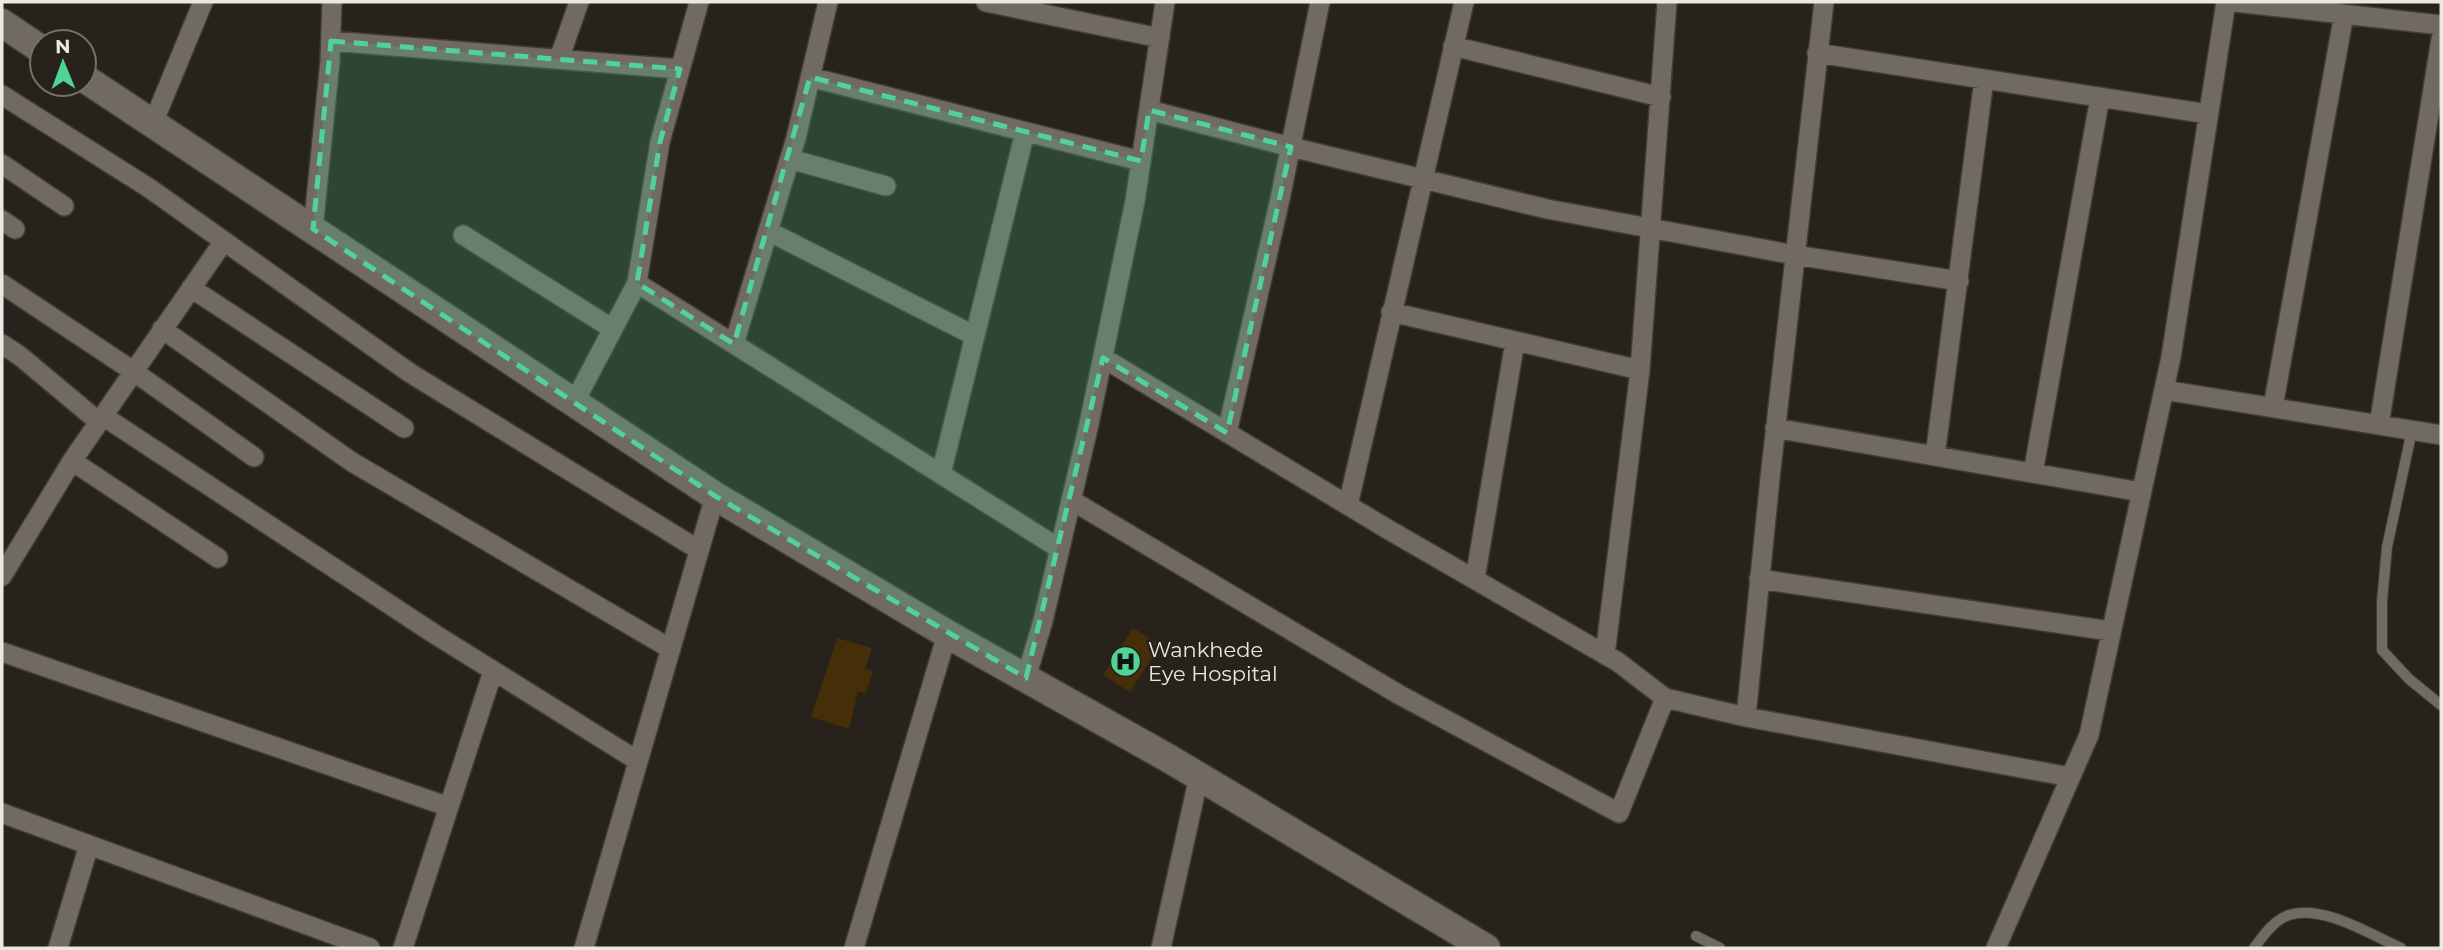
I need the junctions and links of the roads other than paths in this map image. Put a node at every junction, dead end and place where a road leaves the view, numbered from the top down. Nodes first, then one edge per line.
1 (203, 2) edge
2 (332, 2) edge
3 (579, 2) edge
4 (699, 2) edge
5 (986, 2) edge
6 (1165, 2) edge
7 (1320, 2) edge
8 (1464, 2) edge
9 (1667, 2) edge
10 (1824, 2) edge
11 (2226, 2) edge
12 (2234, 2) edge
13 (824, 3) edge
14 (1040, 7) edge
15 (2343, 14) junction
16 (2, 23) edge
17 (2441, 25) edge
18 (1160, 38) junction
19 (2441, 39) edge
20 (28, 41) edge
21 (331, 41) junction
22 (1453, 46) junction
23 (1817, 53) junction
24 (559, 59) junction
25 (680, 69) junction
26 (810, 77) junction
27 (1984, 79) junction
28 (98, 87) edge
29 (2, 95) edge
30 (1661, 97) junction
31 (2100, 97) junction
32 (1149, 110) junction
33 (2208, 114) junction
34 (153, 123) junction
35 (1026, 132) junction
36 (1291, 147) junction
37 (790, 159) junction
38 (1141, 161) junction
39 (2, 164) edge
40 (1421, 179) junction
41 (886, 186) dead end
42 (64, 206) dead end
43 (313, 229) junction
44 (1652, 229) junction
45 (768, 231) junction
46 (463, 234) dead end
47 (224, 241) junction
48 (1796, 255) junction
49 (1959, 281) junction
50 (637, 283) junction
51 (2, 284) edge
52 (191, 288) junction
53 (1391, 312) junction
54 (162, 329) junction
55 (612, 329) junction
56 (975, 337) junction
57 (1515, 341) junction
58 (2, 344) edge
59 (734, 344) junction
60 (1103, 358) junction
61 (1640, 370) junction
62 (133, 371) junction
63 (2164, 390) junction
64 (575, 403) junction
65 (2273, 407) junction
66 (101, 419) junction
67 (2379, 425) junction
68 (404, 428) dead end
69 (1776, 428) junction
70 (2412, 430) junction
71 (1227, 433) junction
72 (2441, 435) edge
73 (1935, 456) junction
74 (254, 457) dead end
75 (72, 461) junction
76 (2033, 473) junction
77 (941, 474) junction
78 (2141, 492) junction
79 (715, 496) junction
80 (1071, 500) junction
81 (1348, 505) junction
82 (1060, 549) junction
83 (699, 550) junction
84 (218, 558) dead end
85 (2, 576) edge
86 (1475, 579) junction
87 (1759, 579) junction
88 (2110, 631) junction
89 (947, 634) junction
90 (671, 649) junction
91 (2, 652) edge
92 (1605, 654) junction
93 (493, 671) junction
94 (1026, 678) junction
95 (1665, 698) junction
96 (2441, 705) edge
97 (1746, 717) junction
98 (638, 761) junction
99 (1199, 776) junction
100 (2070, 777) junction
101 (449, 807) junction
102 (2, 813) edge
103 (89, 845) junction
104 (1696, 936) dead end
105 (58, 948) edge
106 (370, 948) edge
107 (402, 948) edge
108 (584, 948) edge
109 (854, 948) edge
110 (1160, 948) edge
111 (1486, 948) edge
112 (1720, 948) edge
113 (1996, 948) edge
114 (2254, 948) edge
115 (2401, 948) edge

1 - 34 street
2 - 21 street
3 - 24 street
4 - 25 street
5 - 14 street
6 - 18 street
7 - 36 street
8 - 22 street
9 - 30 street
10 - 23 street
11 - 33 street
12 - 15 street
13 - 26 street
14 - 18 street
15 - 17 street
15 - 65 street
16 - 20 street
18 - 32 street
19 - 67 street
21 - 24 street
21 - 43 street
22 - 30 street
22 - 40 street
23 - 27 street
23 - 48 street
24 - 25 street
25 - 50 street
26 - 35 street
26 - 37 street
27 - 31 street
27 - 49 street
28 - 34 street
29 - 47 street
30 - 44 street
31 - 33 street
31 - 76 street
32 - 36 street
32 - 38 street
33 - 63 street
34 - 43 street
35 - 38 street
35 - 56 street
36 - 40 street
36 - 71 street
37 - 41 street
37 - 45 street
38 - 60 street
39 - 42 street
40 - 44 street
40 - 53 street
43 - 64 street
44 - 48 street
44 - 61 street
45 - 56 street
45 - 59 street
46 - 55 street
47 - 52 street
47 - 83 street
48 - 49 street
48 - 69 street
49 - 73 street
50 - 55 street
50 - 59 street
51 - 62 street
52 - 54 street
52 - 68 street
53 - 57 street
53 - 81 street
54 - 62 street
54 - 90 street
55 - 64 street
56 - 77 street
57 - 61 street
57 - 86 street
58 - 66 street
59 - 77 street
60 - 71 street
60 - 80 street
61 - 92 street
62 - 66 street
62 - 74 street
63 - 65 street
63 - 78 street
64 - 79 street
65 - 67 street
66 - 75 street
66 - 93 street
67 - 70 street
69 - 73 street
69 - 87 street
70 - 72 street
70 - 96 lane
71 - 81 street
73 - 76 street
75 - 84 street
75 - 85 street
76 - 78 street
77 - 82 street
78 - 88 street
79 - 83 street
79 - 89 street
80 - 82 street
80 - 95 street
81 - 86 street
82 - 94 street
83 - 90 street
86 - 92 street
87 - 88 street
87 - 97 street
88 - 100 street
89 - 94 street
89 - 109 street
90 - 98 street
91 - 101 street
92 - 95 street
93 - 98 street
93 - 101 street
94 - 99 street
95 - 97 street
97 - 100 street
98 - 108 street
99 - 110 street
99 - 111 street
100 - 113 street
101 - 107 street
102 - 103 street
103 - 105 street
103 - 106 street
104 - 112 lane
114 - 115 lane

